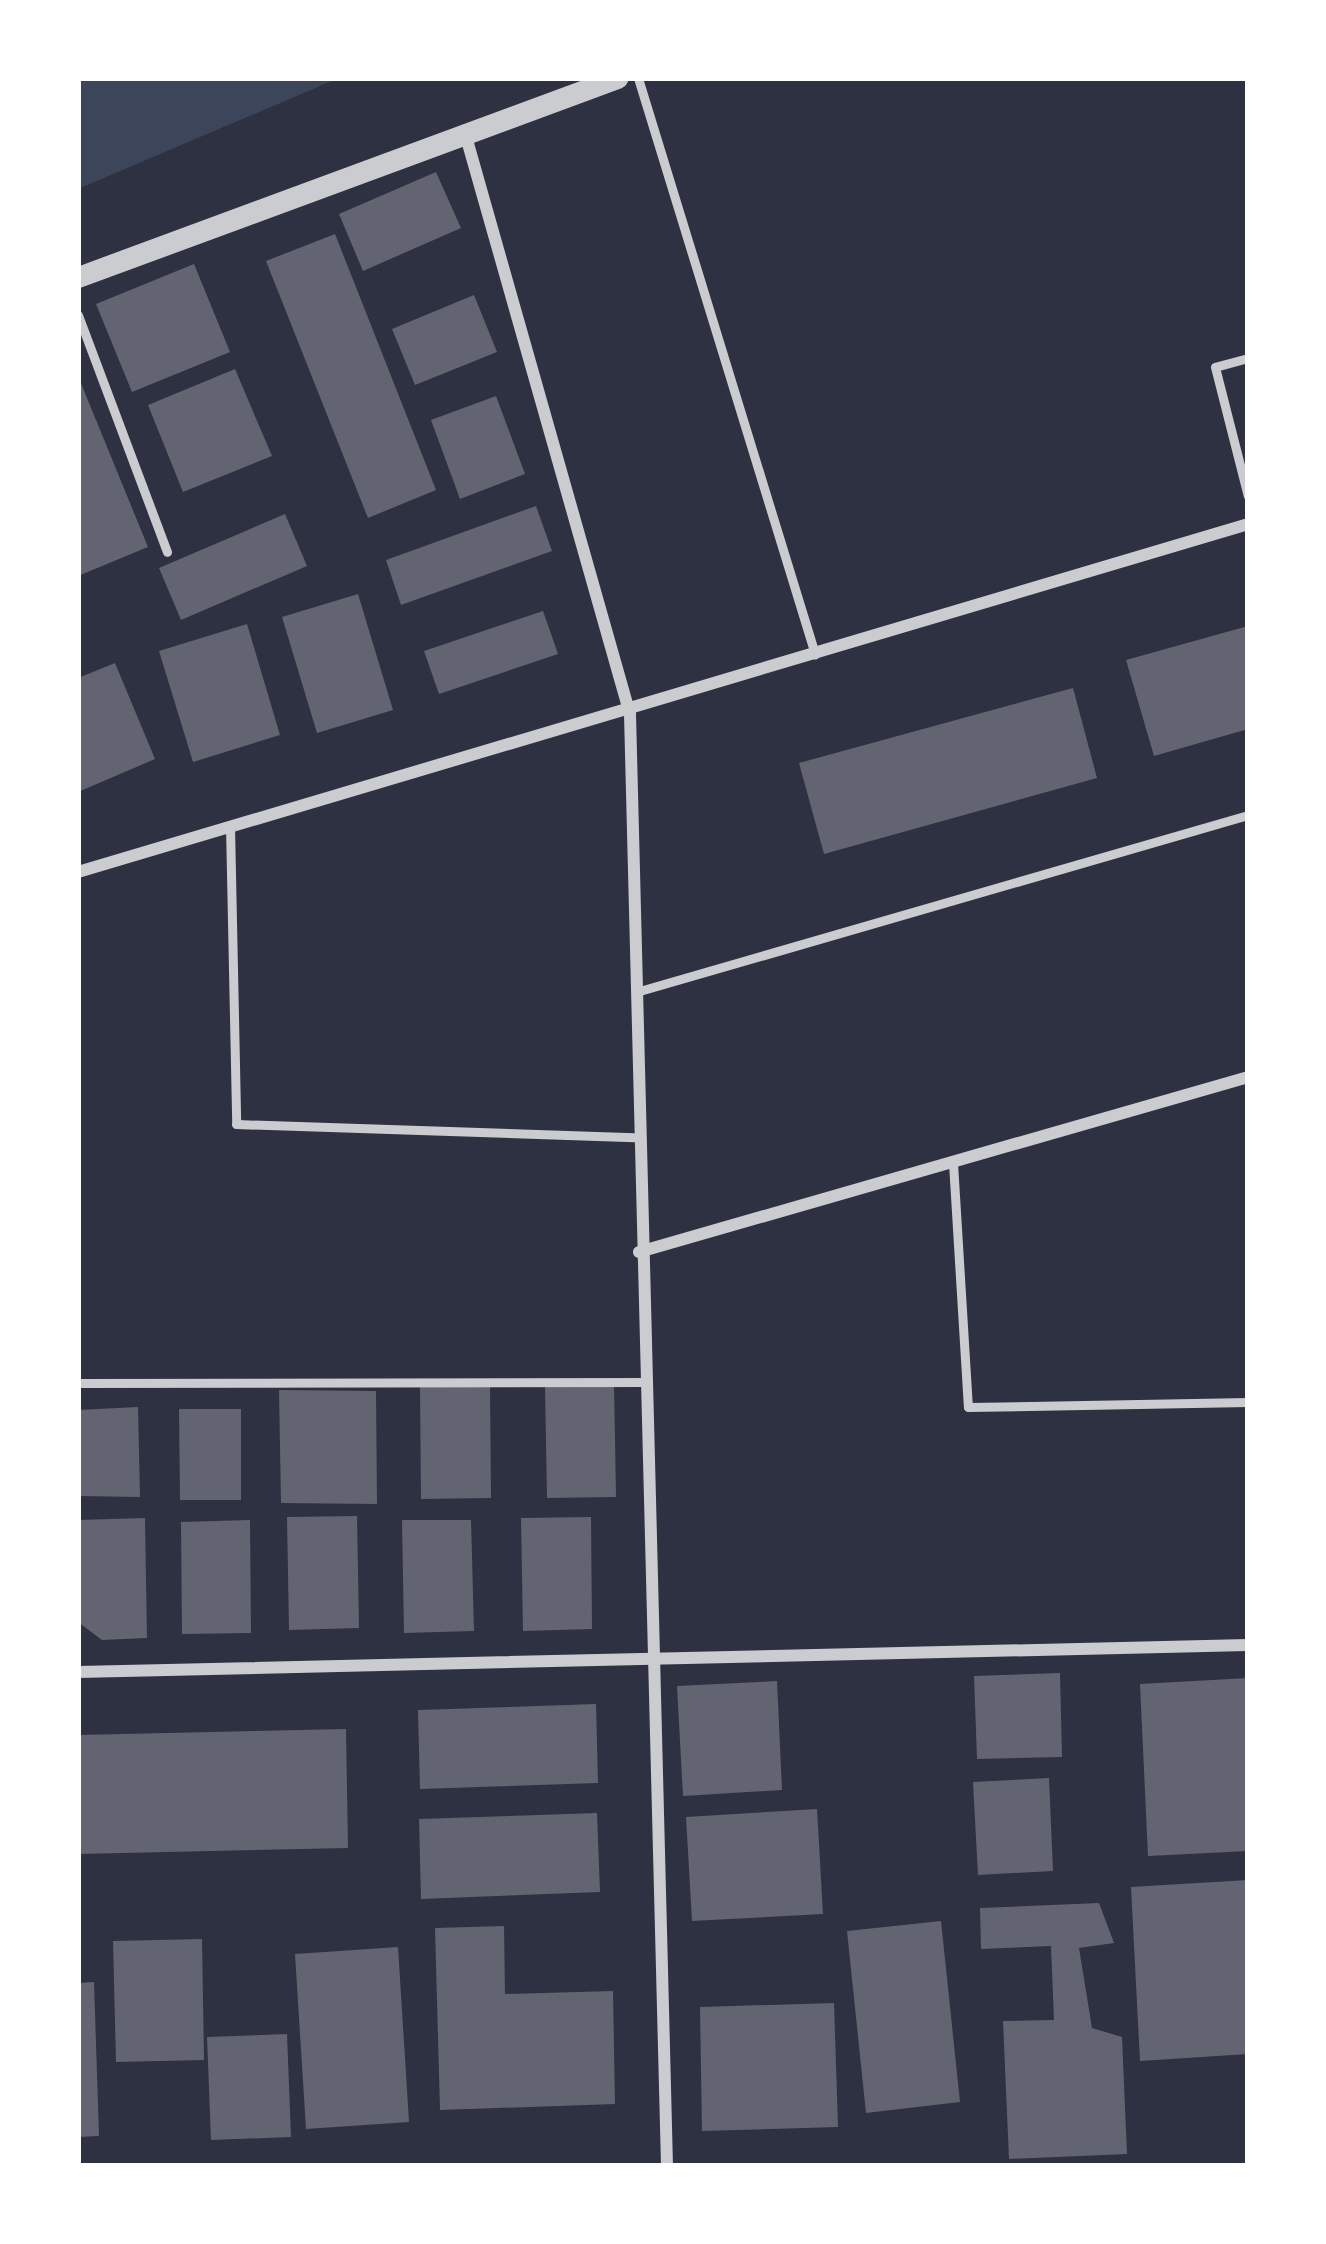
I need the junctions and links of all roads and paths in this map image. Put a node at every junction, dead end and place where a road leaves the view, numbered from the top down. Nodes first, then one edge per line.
1 (617, 78) edge
2 (638, 78) edge
3 (463, 128) junction
4 (78, 277) edge
5 (78, 315) edge
6 (1248, 358) edge
7 (1248, 496) edge
8 (1248, 524) edge
9 (167, 552) dead end
10 (815, 654) junction
11 (630, 714) junction
12 (1248, 815) edge
13 (230, 826) junction
14 (78, 872) edge
15 (636, 992) junction
16 (1248, 1077) edge
17 (634, 1137) junction
18 (953, 1163) junction
19 (639, 1252) junction
20 (647, 1382) junction
21 (78, 1383) edge
22 (1248, 1402) edge
23 (1248, 1645) edge
24 (654, 1664) junction
25 (78, 1672) edge
26 (667, 2166) edge

1 - 3 street
2 - 10 lane
3 - 4 street
3 - 11 street
5 - 9 lane
6 - 7 lane
8 - 10 street
10 - 11 street
11 - 13 street
11 - 15 street
12 - 15 lane
13 - 14 street
13 - 17 lane
15 - 17 street
16 - 18 street
17 - 19 street
18 - 19 street
18 - 22 lane
19 - 20 street
20 - 21 lane
20 - 24 street
23 - 24 street
24 - 25 street
24 - 26 street

